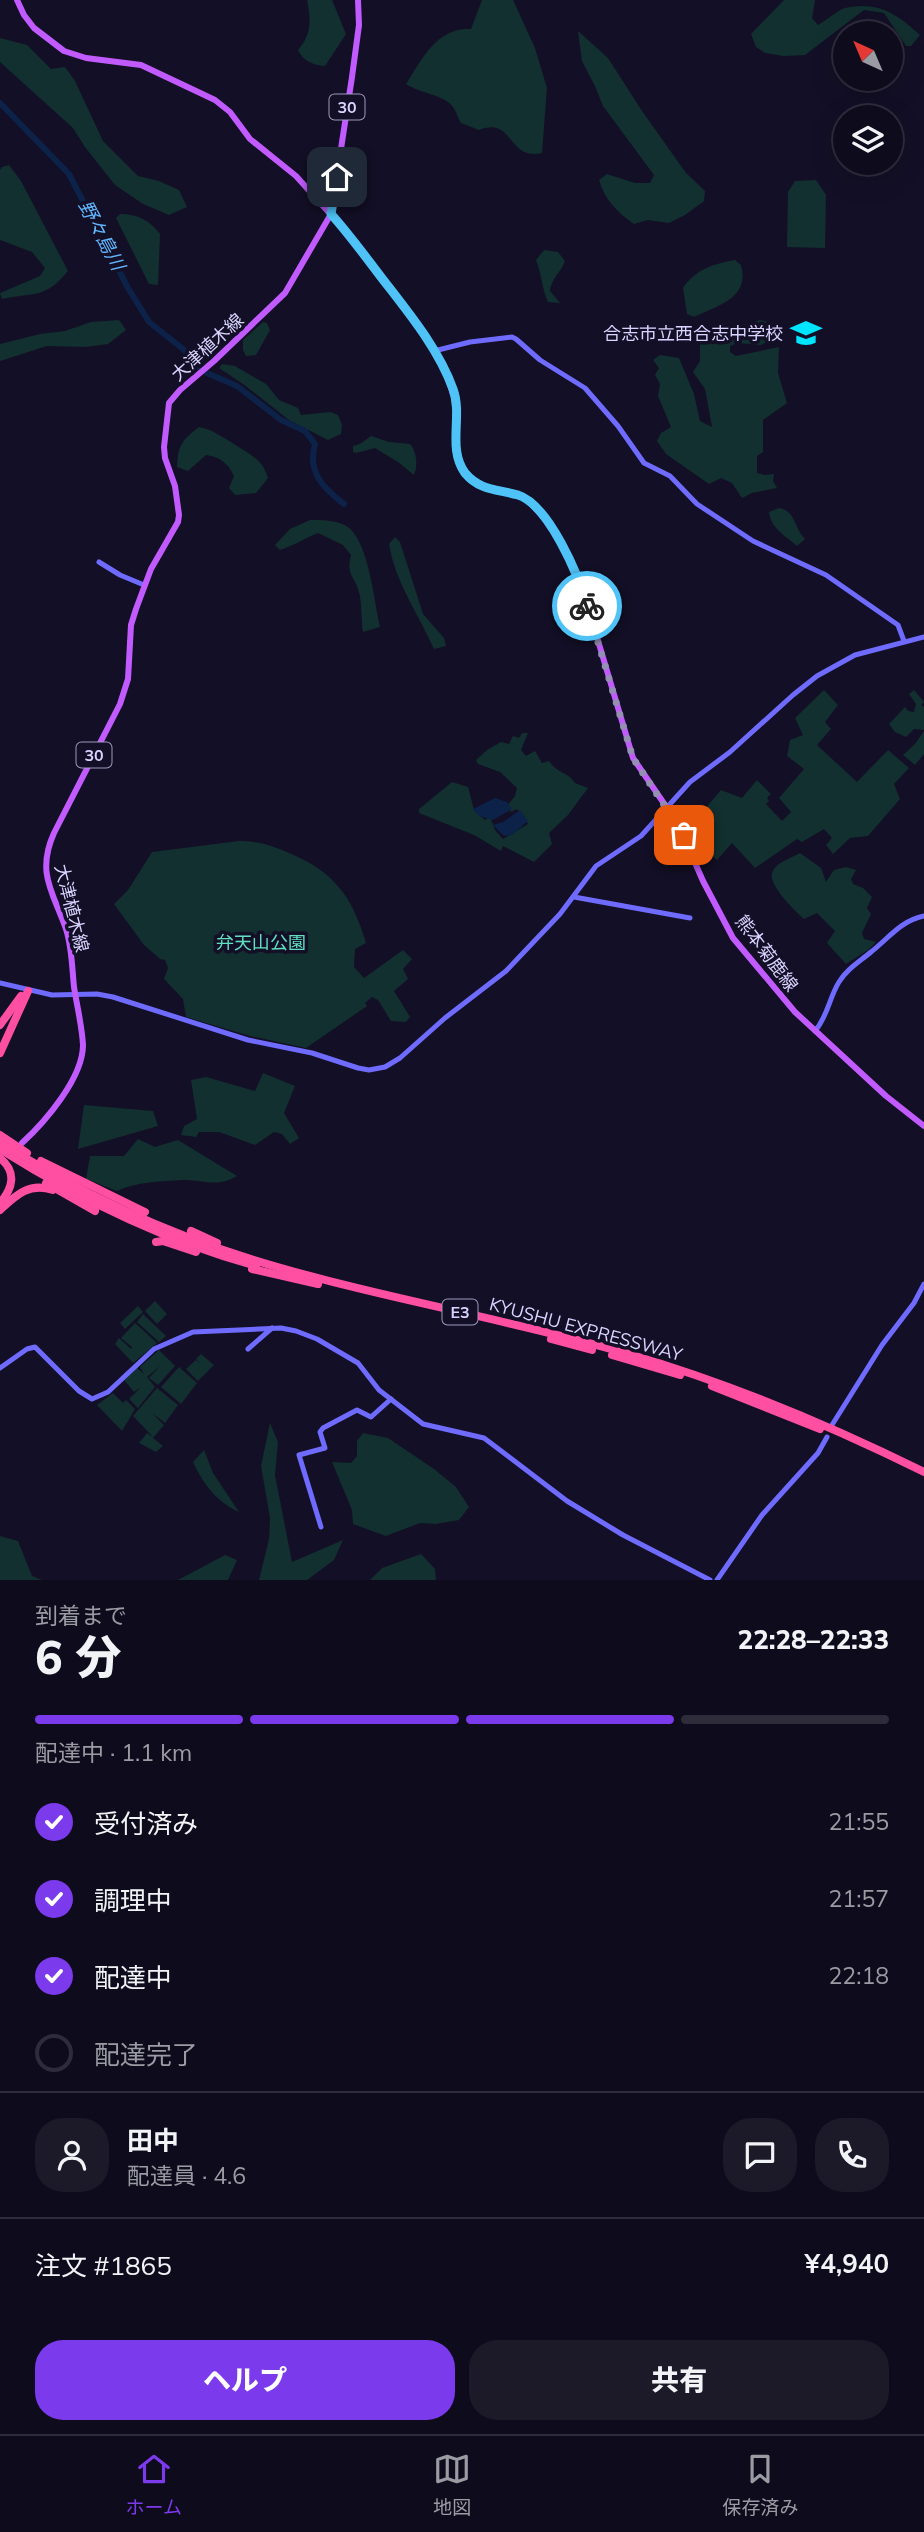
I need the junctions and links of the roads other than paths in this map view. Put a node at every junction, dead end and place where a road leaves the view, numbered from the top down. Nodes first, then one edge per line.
1 (18, 0) edge
2 (358, 0) edge
3 (331, 214) junction
4 (434, 351) junction
5 (99, 562) dead end
6 (144, 585) junction
7 (924, 637) edge
8 (904, 641) junction
9 (667, 807) junction
10 (574, 897) junction
11 (924, 916) edge
12 (690, 918) dead end
13 (0, 983) edge
14 (26, 990) junction
15 (75, 995) junction
16 (0, 1025) edge
17 (815, 1031) junction
18 (0, 1053) edge
19 (924, 1126) edge
20 (1, 1137) edge
21 (22, 1143) dead end
22 (0, 1149) edge
23 (0, 1157) edge
24 (65, 1194) junction
25 (0, 1203) edge
26 (0, 1210) edge
27 (95, 1211) dead end
28 (145, 1212) dead end
29 (191, 1231) dead end
30 (156, 1242) dead end
31 (289, 1270) junction
32 (924, 1284) edge
33 (324, 1285) junction
34 (272, 1328) junction
35 (248, 1349) dead end
36 (0, 1368) edge
37 (391, 1399) junction
38 (832, 1425) dead end
39 (827, 1437) dead end
40 (924, 1472) edge
41 (924, 1478) edge
42 (321, 1527) dead end
43 (710, 1580) edge
44 (717, 1580) edge

1 - 3 main road, 熊本菊鹿線
2 - 3 main road, 大津植木線 / 30
3 - 4 main road, 熊本菊鹿線
3 - 6 main road, 大津植木線 / 30
4 - 8 street
4 - 9 main road, 熊本菊鹿線
5 - 6 street
6 - 15 main road, 大津植木線 / 30
7 - 8 street
8 - 9 street
9 - 10 street
9 - 17 main road, 熊本菊鹿線
10 - 12 street
10 - 15 street
11 - 17 street
13 - 14 street
14 - 15 street
14 - 16 highway
14 - 18 highway
15 - 21 main road, 大津植木線 / 30
17 - 19 main road, 熊本菊鹿線
20 - 28 highway
20 - 31 highway, KYUSHU EXPRESSWAY / E3
22 - 33 highway, KYUSHU EXPRESSWAY / E3
23 - 24 highway
23 - 25 highway
24 - 26 highway
24 - 27 highway
29 - 31 highway
30 - 33 highway
31 - 40 highway, KYUSHU EXPRESSWAY / E3
32 - 38 street
33 - 41 highway, KYUSHU EXPRESSWAY / E3
34 - 35 street
34 - 36 street
34 - 37 street
37 - 42 street
37 - 43 street
39 - 44 street

